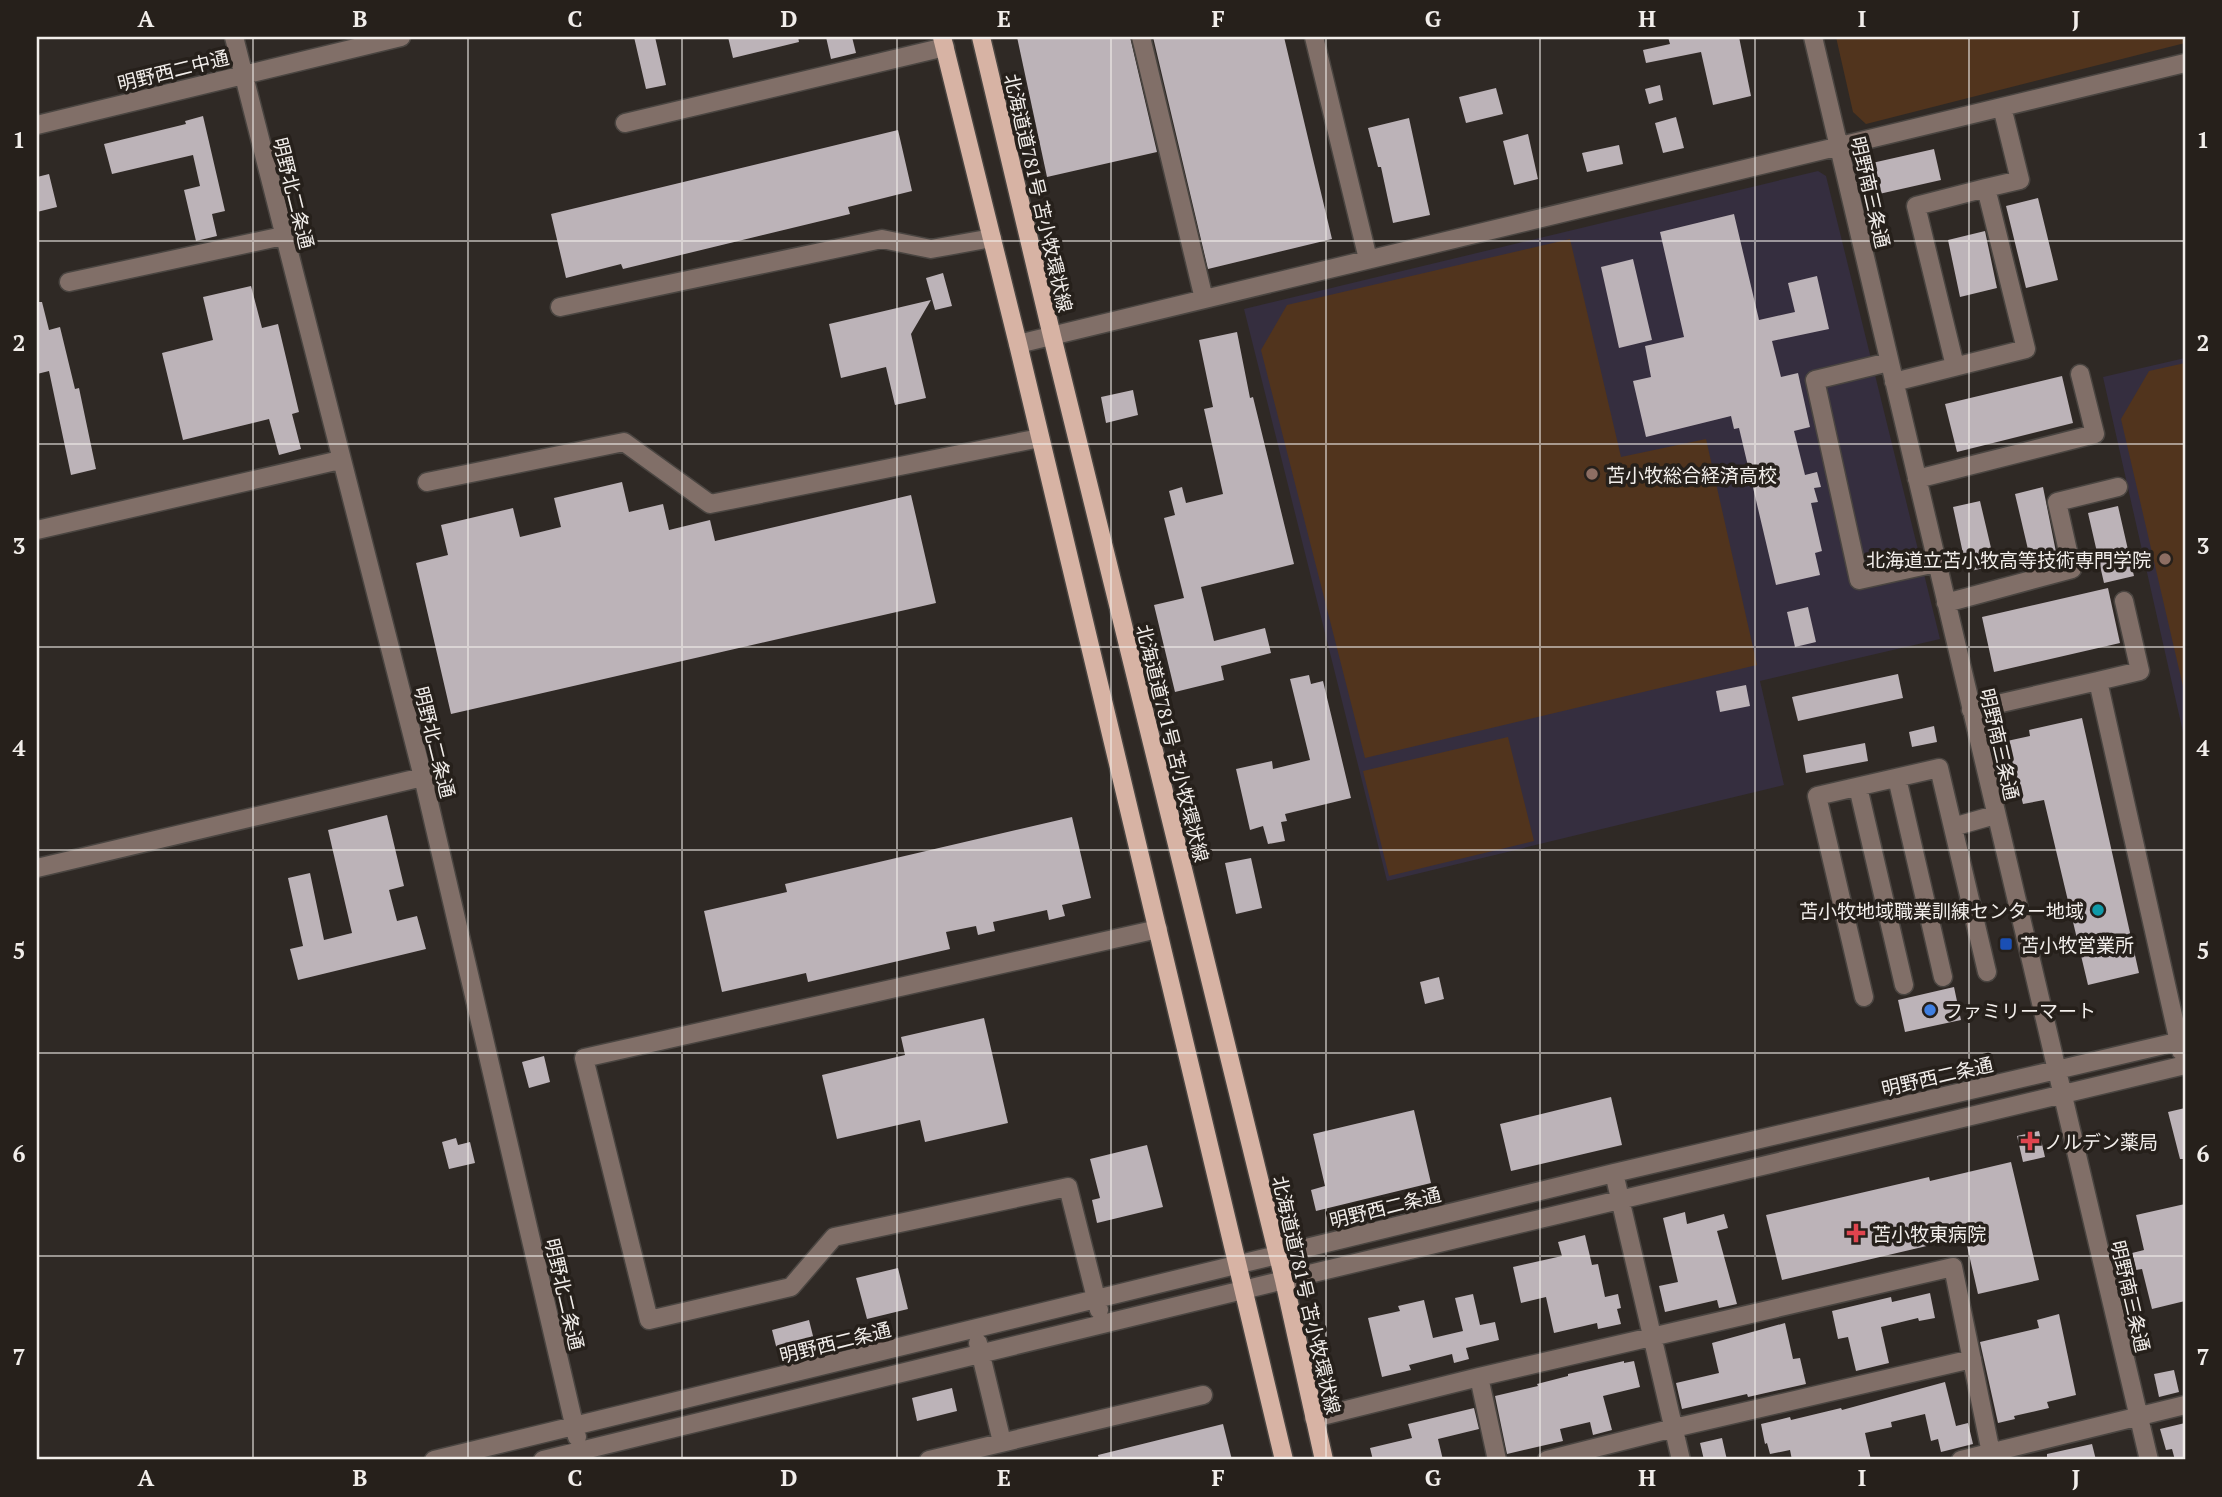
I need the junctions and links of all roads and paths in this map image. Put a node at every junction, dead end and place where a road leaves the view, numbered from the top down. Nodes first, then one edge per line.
1 (234, 37) edge
2 (401, 37) edge
3 (981, 37) edge
4 (1141, 37) edge
5 (1314, 37) edge
6 (1813, 37) edge
7 (943, 42) edge
8 (338, 44) edge
9 (2185, 63) edge
10 (242, 75) junction
11 (2001, 107) junction
12 (625, 123) dead end
13 (37, 125) edge
14 (1839, 146) junction
15 (1986, 188) junction
16 (283, 236) junction
17 (992, 239) junction
18 (1368, 259) junction
19 (69, 282) dead end
20 (1204, 299) junction
21 (560, 307) dead end
22 (1052, 336) junction
23 (1018, 344) junction
24 (1889, 362) junction
25 (1955, 366) junction
26 (2080, 374) dead end
27 (1894, 382) junction
28 (1040, 438) junction
29 (340, 460) junction
30 (1917, 479) junction
31 (427, 482) dead end
32 (2118, 488) dead end
33 (37, 530) edge
34 (1936, 563) junction
35 (2124, 601) dead end
36 (1946, 603) junction
37 (2098, 681) junction
38 (1971, 710) junction
39 (423, 776) junction
40 (1897, 778) junction
41 (1857, 787) junction
42 (1995, 815) junction
43 (1953, 827) junction
44 (37, 868) edge
45 (1158, 929) junction
46 (1987, 972) dead end
47 (1943, 977) dead end
48 (1904, 985) dead end
49 (1864, 997) dead end
50 (2182, 1041) edge
51 (2184, 1065) edge
52 (2056, 1070) junction
53 (2061, 1093) junction
54 (1614, 1173) junction
55 (1620, 1200) junction
56 (1277, 1254) junction
57 (1238, 1266) junction
58 (1283, 1280) junction
59 (1244, 1290) junction
60 (1097, 1300) junction
61 (1102, 1325) junction
62 (974, 1329) junction
63 (1654, 1336) junction
64 (980, 1354) junction
65 (1972, 1359) junction
66 (1479, 1377) junction
67 (1203, 1395) dead end
68 (2185, 1405) edge
69 (2138, 1416) junction
70 (1314, 1418) junction
71 (574, 1426) junction
72 (1674, 1428) junction
73 (1002, 1442) junction
74 (1991, 1453) junction
75 (581, 1456) edge
76 (434, 1460) edge
77 (543, 1460) edge
78 (929, 1460) edge
79 (1284, 1460) edge
80 (1324, 1460) edge
81 (1497, 1460) edge
82 (1547, 1460) edge
83 (1681, 1460) edge
84 (1961, 1460) edge
85 (2149, 1460) edge

1 - 10 street, 明野北二条通
2 - 8 street, 明野西二中通
3 - 22 main road, 北海道道781号 苫小牧環状線
4 - 20 street
5 - 18 street
6 - 14 street, 明野南三条通
7 - 12 street
7 - 17 main road
8 - 10 street, 明野西二中通
9 - 11 street
10 - 13 street, 明野西二中通
10 - 16 street, 明野北二条通
11 - 14 street
11 - 15 street
14 - 18 street
14 - 24 street, 明野南三条通
15 - 25 street
15 - 25 street
16 - 19 street
16 - 29 street, 明野北二条通
17 - 21 street
17 - 23 main road
18 - 20 street
20 - 22 street
22 - 23 street
22 - 56 main road, 北海道道781号 苫小牧環状線
23 - 28 main road
24 - 27 street, 明野南三条通
24 - 34 street
25 - 27 street
26 - 30 street
27 - 30 street, 明野南三条通
28 - 31 street
28 - 45 main road
29 - 33 street
29 - 39 street, 明野北二条通
30 - 34 street, 明野南三条通
32 - 36 street
34 - 36 street, 明野南三条通
35 - 37 street
36 - 38 street, 明野南三条通
37 - 38 street
37 - 50 street
38 - 42 street, 明野南三条通
39 - 44 street
39 - 71 street, 明野北二条通
40 - 41 street
40 - 43 street
40 - 47 street
41 - 48 street
41 - 49 street
42 - 43 street
42 - 52 street, 明野南三条通
43 - 46 street
45 - 57 main road
45 - 60 street
50 - 51 street
50 - 52 street, 明野西二条通
51 - 53 street
52 - 53 street, 明野南三条通
52 - 54 street, 明野西二条通
53 - 55 street
53 - 69 street, 明野南三条通
54 - 55 street
54 - 56 street, 明野西二条通
55 - 58 street
55 - 63 street
56 - 57 street, 明野西二条通
56 - 58 main road, 北海道道781号 苫小牧環状線
57 - 59 main road
57 - 60 street, 明野西二条通
58 - 59 street
58 - 70 main road, 北海道道781号 苫小牧環状線
59 - 61 street
59 - 79 main road
60 - 61 street
60 - 62 street, 明野西二条通
61 - 64 street
62 - 64 street
62 - 71 street, 明野西二条通
63 - 65 street
63 - 66 street
63 - 72 street
64 - 73 street
64 - 75 street
65 - 72 street
65 - 74 street
66 - 70 street
66 - 81 street
67 - 73 street
68 - 69 street
69 - 74 street
69 - 85 street, 明野南三条通
70 - 80 main road, 北海道道781号 苫小牧環状線
71 - 75 street, 明野北二条通
71 - 76 street, 明野西二条通
72 - 82 street
72 - 83 street
73 - 78 street
74 - 84 street
75 - 77 street

